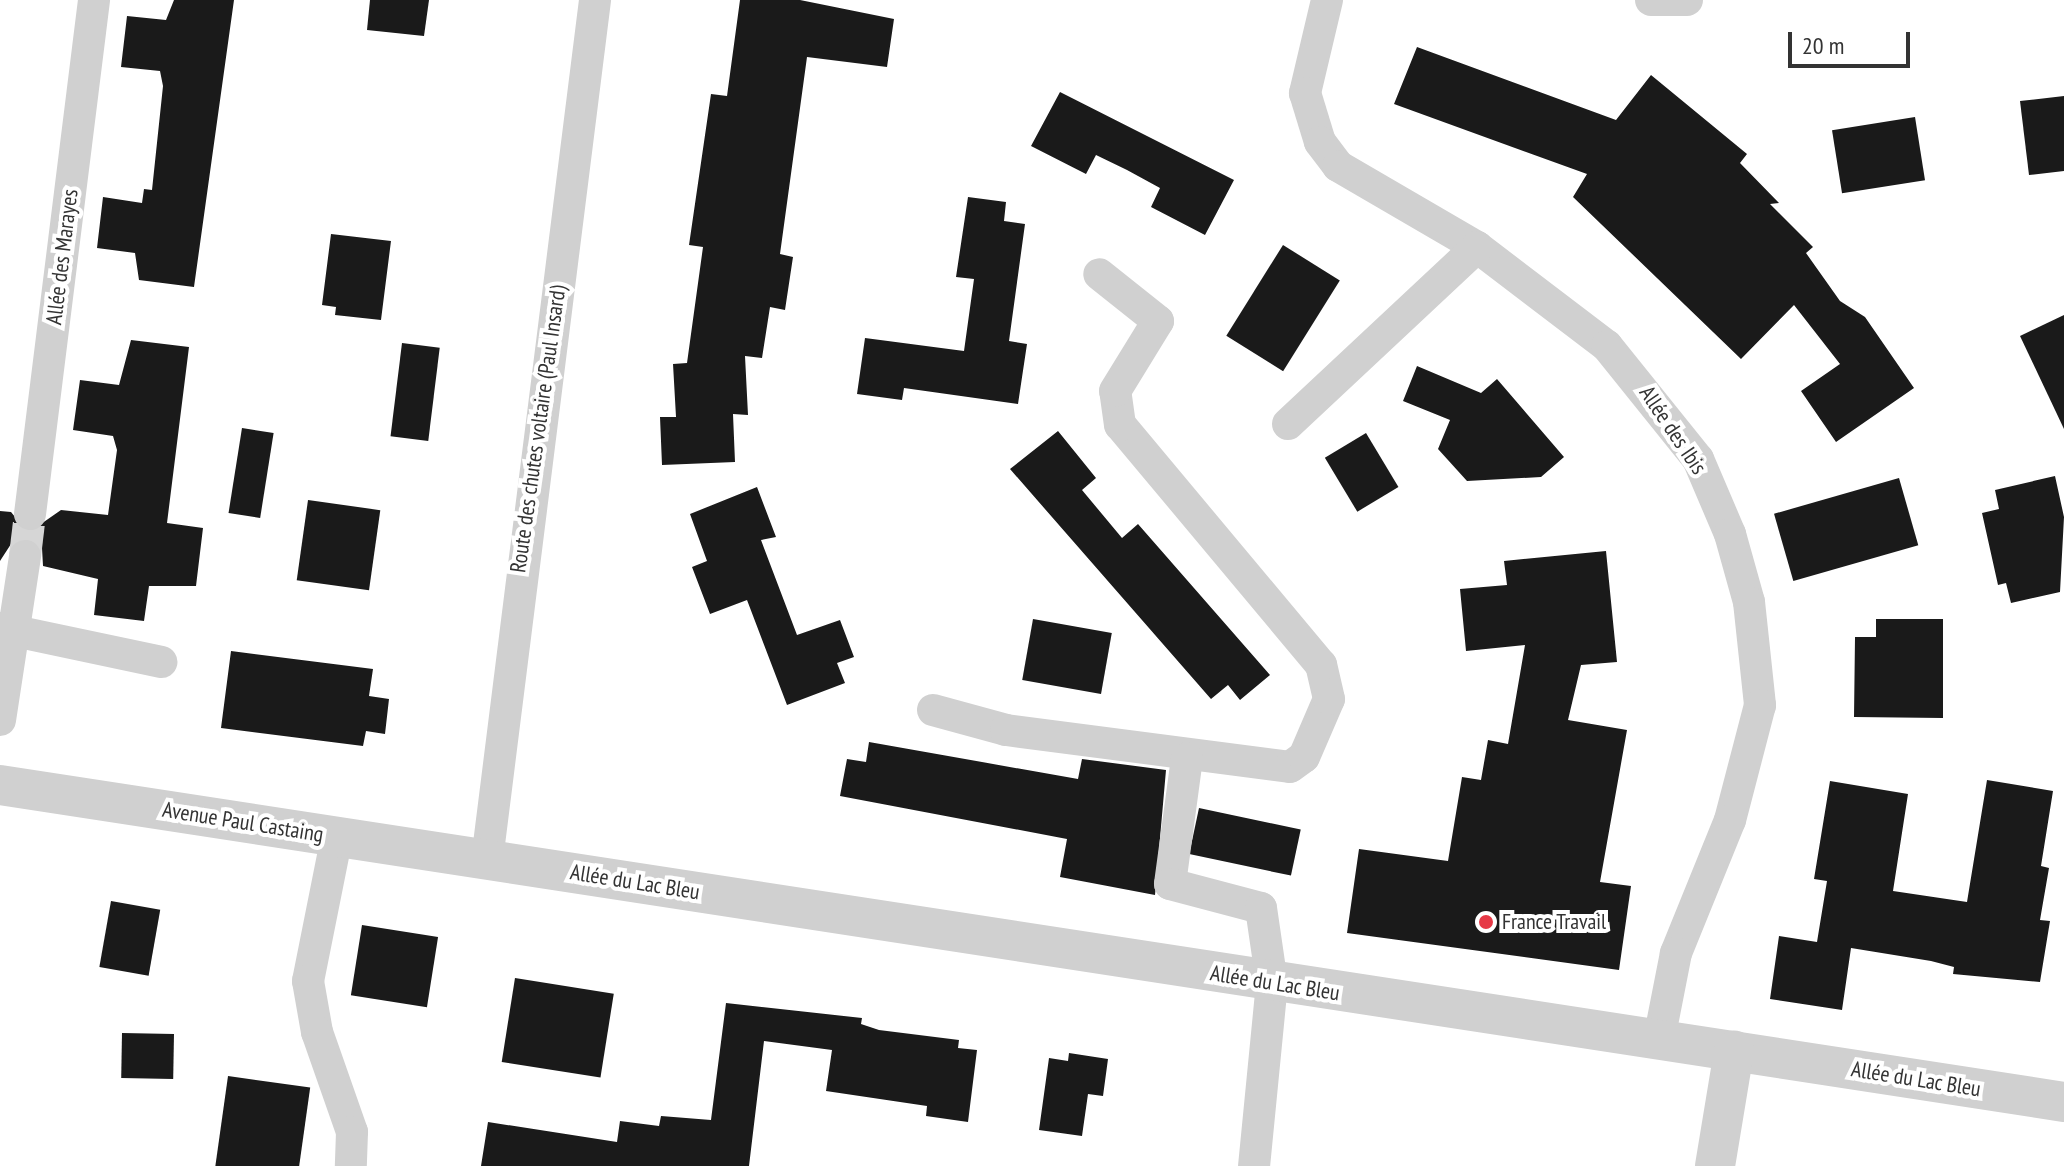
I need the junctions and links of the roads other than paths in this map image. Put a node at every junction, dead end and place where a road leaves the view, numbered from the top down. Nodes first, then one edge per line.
1 (94, 0) edge
2 (595, 0) edge
3 (1651, 0) edge
4 (1687, 0) edge
5 (1331, 5) edge
6 (1477, 247) junction
7 (1099, 274) dead end
8 (1288, 424) dead end
9 (30, 514) tunnel mouth
10 (25, 556) tunnel mouth
11 (7, 629) edge
12 (161, 662) dead end
13 (933, 710) dead end
14 (0, 720) edge
15 (1187, 758) junction
16 (0, 785) edge
17 (337, 836) junction
18 (487, 860) junction
19 (1272, 983) junction
20 (1659, 1040) junction
21 (1734, 1051) junction
22 (2064, 1102) edge
23 (351, 1166) edge
24 (1254, 1166) edge
25 (1715, 1166) edge

1 - 9 street, Allée des Marayes
2 - 18 street, Route des chutes voltaire (Paul Insard)
3 - 4 street
5 - 6 street, Allée des Ibis
6 - 8 street
6 - 20 street, Allée des Ibis
7 - 15 street
10 - 11 street
11 - 12 street
11 - 14 street
13 - 15 street
15 - 19 street
16 - 17 street, Avenue Paul Castaing
17 - 18 street, Avenue Paul Castaing
17 - 23 street
18 - 19 street, Allée du Lac Bleu
19 - 20 street, Allée du Lac Bleu
19 - 24 street
20 - 21 street, Allée du Lac Bleu
21 - 22 street, Allée du Lac Bleu
21 - 25 street

